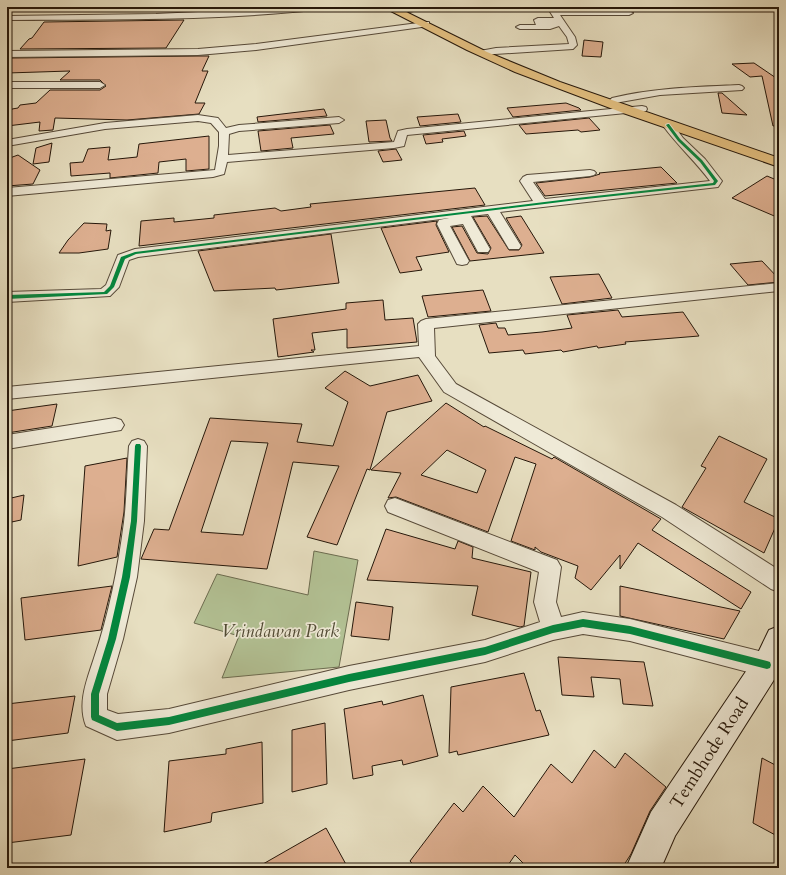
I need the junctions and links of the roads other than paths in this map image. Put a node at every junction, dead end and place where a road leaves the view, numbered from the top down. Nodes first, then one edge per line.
1 (322, 7) edge
2 (424, 7) edge
3 (582, 7) edge
4 (597, 7) edge
5 (398, 9) edge
6 (614, 9) edge
7 (629, 12) dead end
8 (7, 18) edge
9 (555, 18) edge
10 (426, 24) junction
11 (520, 27) dead end
12 (496, 51) junction
13 (483, 53) junction
14 (7, 54) edge
15 (7, 85) edge
16 (100, 85) dead end
17 (739, 88) dead end
18 (615, 100) junction
19 (637, 110) junction
20 (339, 120) dead end
21 (668, 125) junction
22 (224, 132) junction
23 (7, 143) edge
24 (779, 157) edge
25 (223, 159) junction
26 (779, 163) edge
27 (590, 173) dead end
28 (603, 190) dead end
29 (7, 192) edge
30 (575, 196) junction
31 (539, 201) junction
32 (494, 213) junction
33 (524, 215) dead end
34 (466, 217) junction
35 (514, 246) dead end
36 (483, 249) dead end
37 (462, 261) dead end
38 (779, 287) edge
39 (7, 297) edge
40 (427, 351) junction
41 (7, 393) edge
42 (115, 425) dead end
43 (7, 442) edge
44 (138, 446) dead end
45 (395, 506) dead end
46 (779, 582) edge
47 (553, 629) junction
48 (773, 652) edge
49 (644, 868) edge

1 - 8 street
2 - 5 street
3 - 4 street
3 - 9 street
5 - 10 main road
5 - 12 main road
6 - 7 street
6 - 9 street
9 - 11 street
9 - 12 street
10 - 13 main road
10 - 14 street
12 - 13 street
12 - 18 main road
13 - 19 main road
15 - 16 street
17 - 18 street
18 - 19 main road
19 - 21 main road
19 - 24 main road
19 - 25 street
20 - 22 street
21 - 26 main road
21 - 30 street
22 - 23 street
22 - 25 street
25 - 29 street
27 - 31 street
28 - 30 street
30 - 31 street
31 - 32 street
32 - 33 street
32 - 34 street
32 - 35 street
34 - 36 street
34 - 37 street
34 - 39 street
38 - 40 street
40 - 41 street
40 - 46 street
42 - 43 street
44 - 47 street
45 - 47 street
47 - 48 street
48 - 49 street, Tembhode Road

